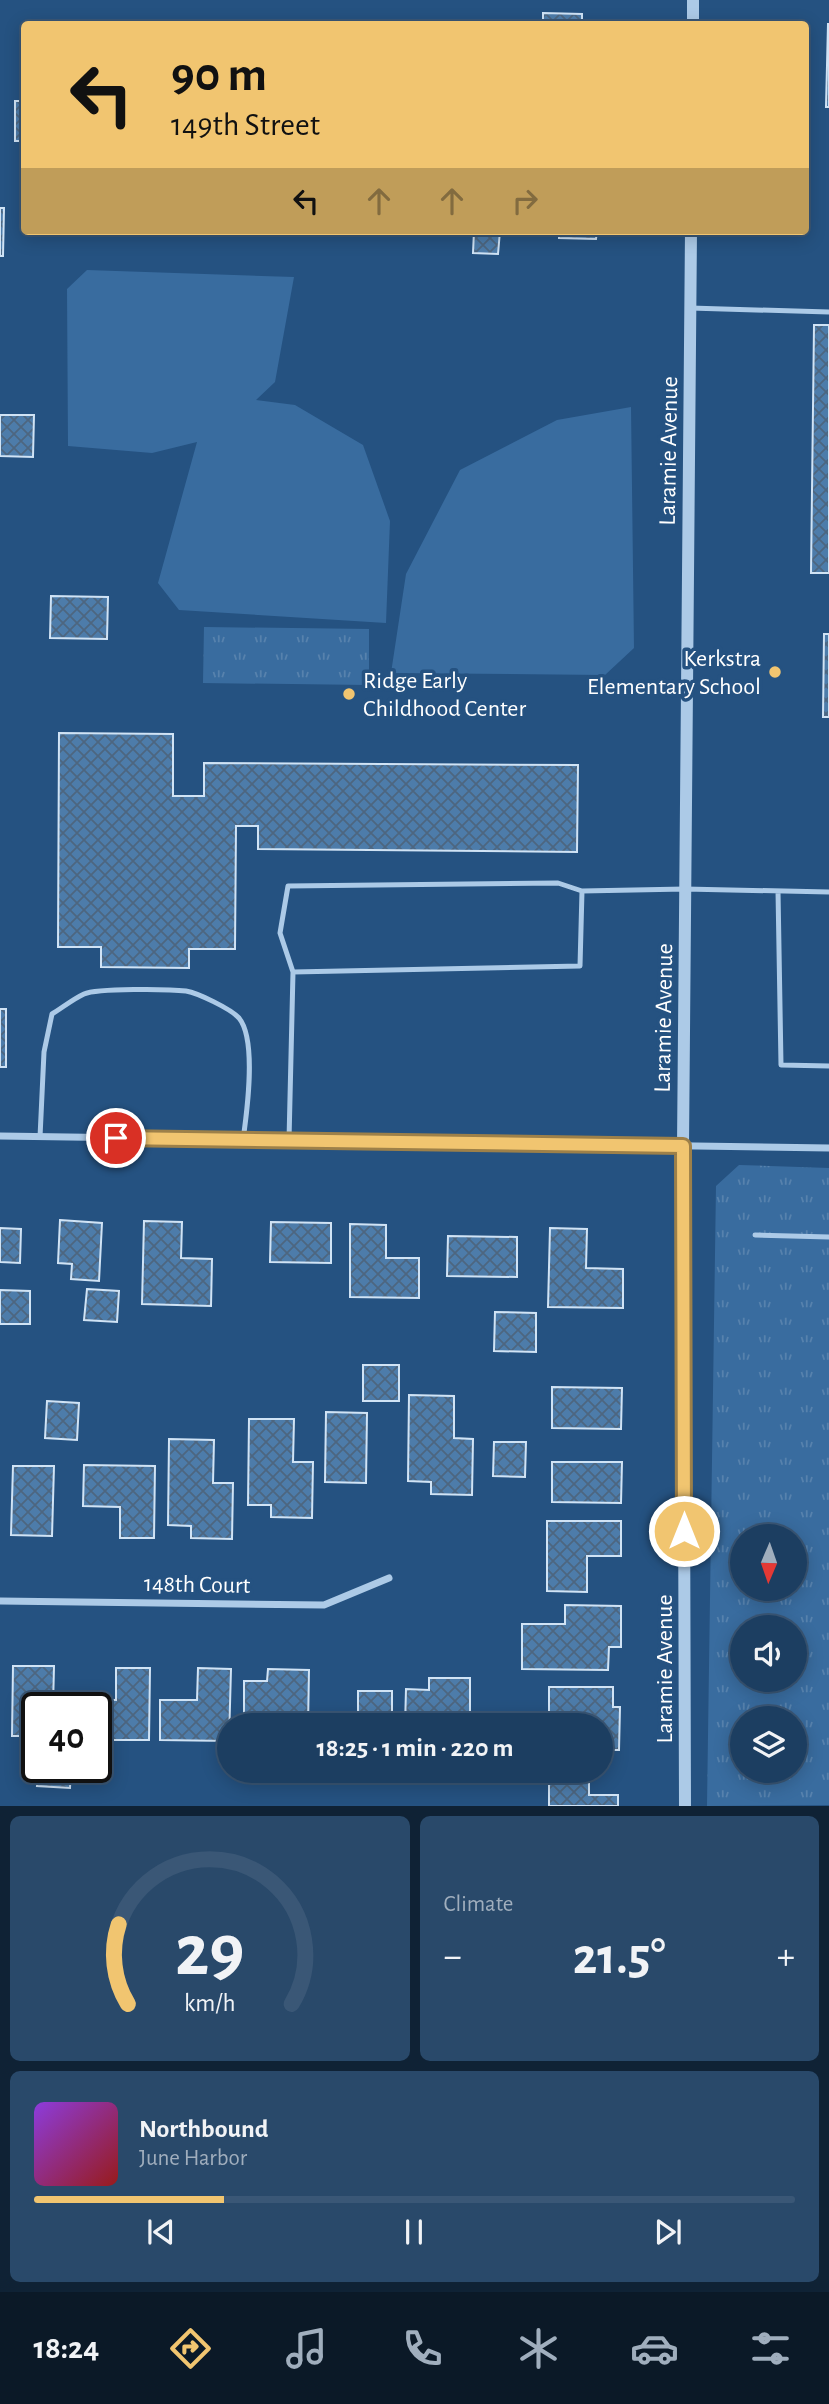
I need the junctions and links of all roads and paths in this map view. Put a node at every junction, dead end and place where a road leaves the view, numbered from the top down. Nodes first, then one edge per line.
1 (693, 0) edge
2 (693, 21) edge
3 (691, 235) edge
4 (690, 308) junction
5 (829, 312) edge
6 (685, 890) junction
7 (582, 891) junction
8 (778, 891) junction
9 (829, 892) edge
10 (293, 972) junction
11 (829, 1066) edge
12 (0, 1136) edge
13 (40, 1137) junction
14 (243, 1140) junction
15 (289, 1140) junction
16 (683, 1146) junction
17 (829, 1148) edge
18 (755, 1235) dead end
19 (829, 1237) edge
20 (389, 1578) dead end
21 (0, 1601) edge
22 (685, 1805) edge

1 - 2 street
3 - 4 street, Laramie Avenue
4 - 5 lane
4 - 6 street, Laramie Avenue
6 - 7 lane
6 - 8 lane
6 - 16 street, Laramie Avenue
7 - 10 lane
7 - 10 lane
8 - 9 lane
8 - 11 lane
10 - 15 lane
12 - 13 street
13 - 14 street
13 - 14 lane
14 - 15 street
15 - 16 street
16 - 17 street
16 - 22 street, Laramie Avenue
18 - 19 lane
20 - 21 street, 148th Court

